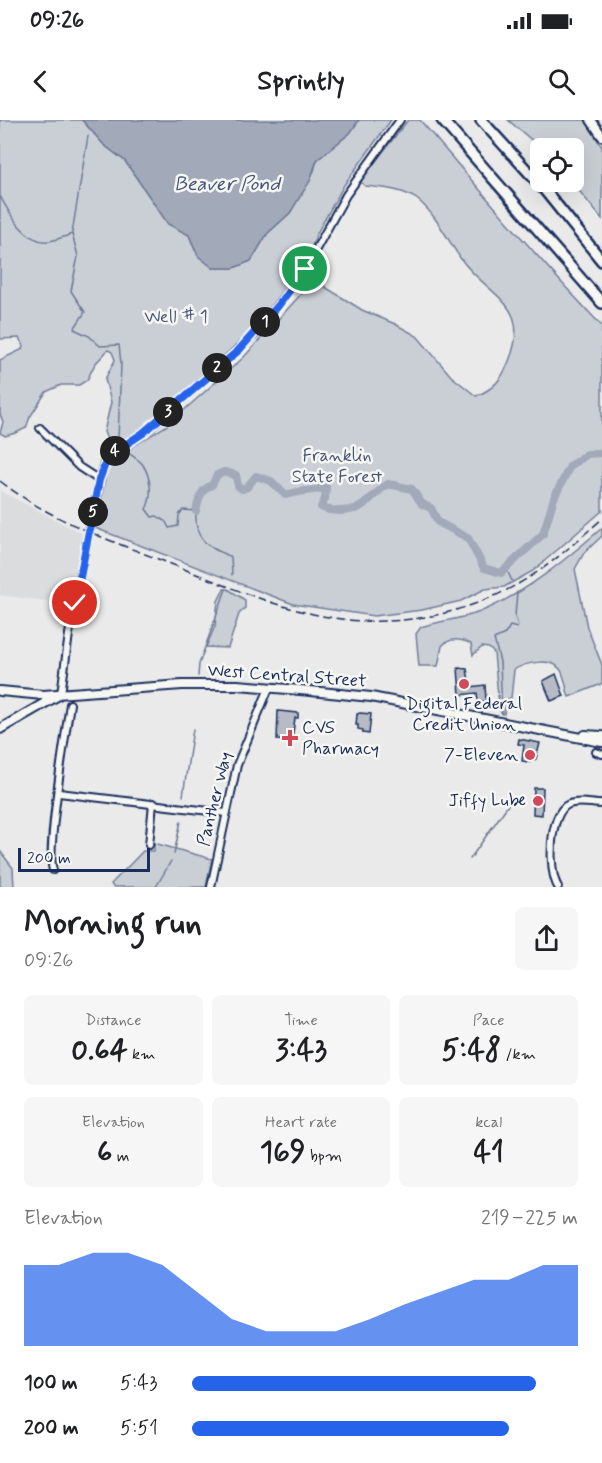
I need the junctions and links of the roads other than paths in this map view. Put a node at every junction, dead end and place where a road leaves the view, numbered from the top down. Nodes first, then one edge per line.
1 (400, 120) edge
2 (442, 120) edge
3 (481, 120) edge
4 (591, 120) edge
5 (602, 136) edge
6 (602, 261) edge
7 (602, 303) edge
8 (40, 428) dead end
9 (99, 480) junction
10 (269, 688) junction
11 (0, 691) edge
12 (20, 694) junction
13 (61, 694) junction
14 (70, 704) dead end
15 (27, 712) junction
16 (0, 729) edge
17 (569, 734) junction
18 (602, 736) edge
19 (602, 742) edge
20 (59, 793) junction
21 (153, 803) junction
22 (602, 804) edge
23 (225, 813) junction
24 (149, 845) dead end
25 (53, 870) dead end
26 (211, 887) edge
27 (558, 887) edge

1 - 9 street
2 - 7 highway
3 - 6 highway
4 - 5 main road
8 - 9 street
9 - 13 street
10 - 13 main road, West Central Street
10 - 17 main road, West Central Street
10 - 23 street, Panther Way
11 - 12 main road, West Central Street
12 - 13 main road, West Central Street
12 - 15 main road
13 - 15 main road
14 - 20 street
15 - 16 main road
17 - 18 main road, West Central Street
17 - 19 main road, West Central Street
20 - 21 street
20 - 25 street
21 - 23 street
21 - 24 street
22 - 27 street
23 - 26 street, Panther Way

